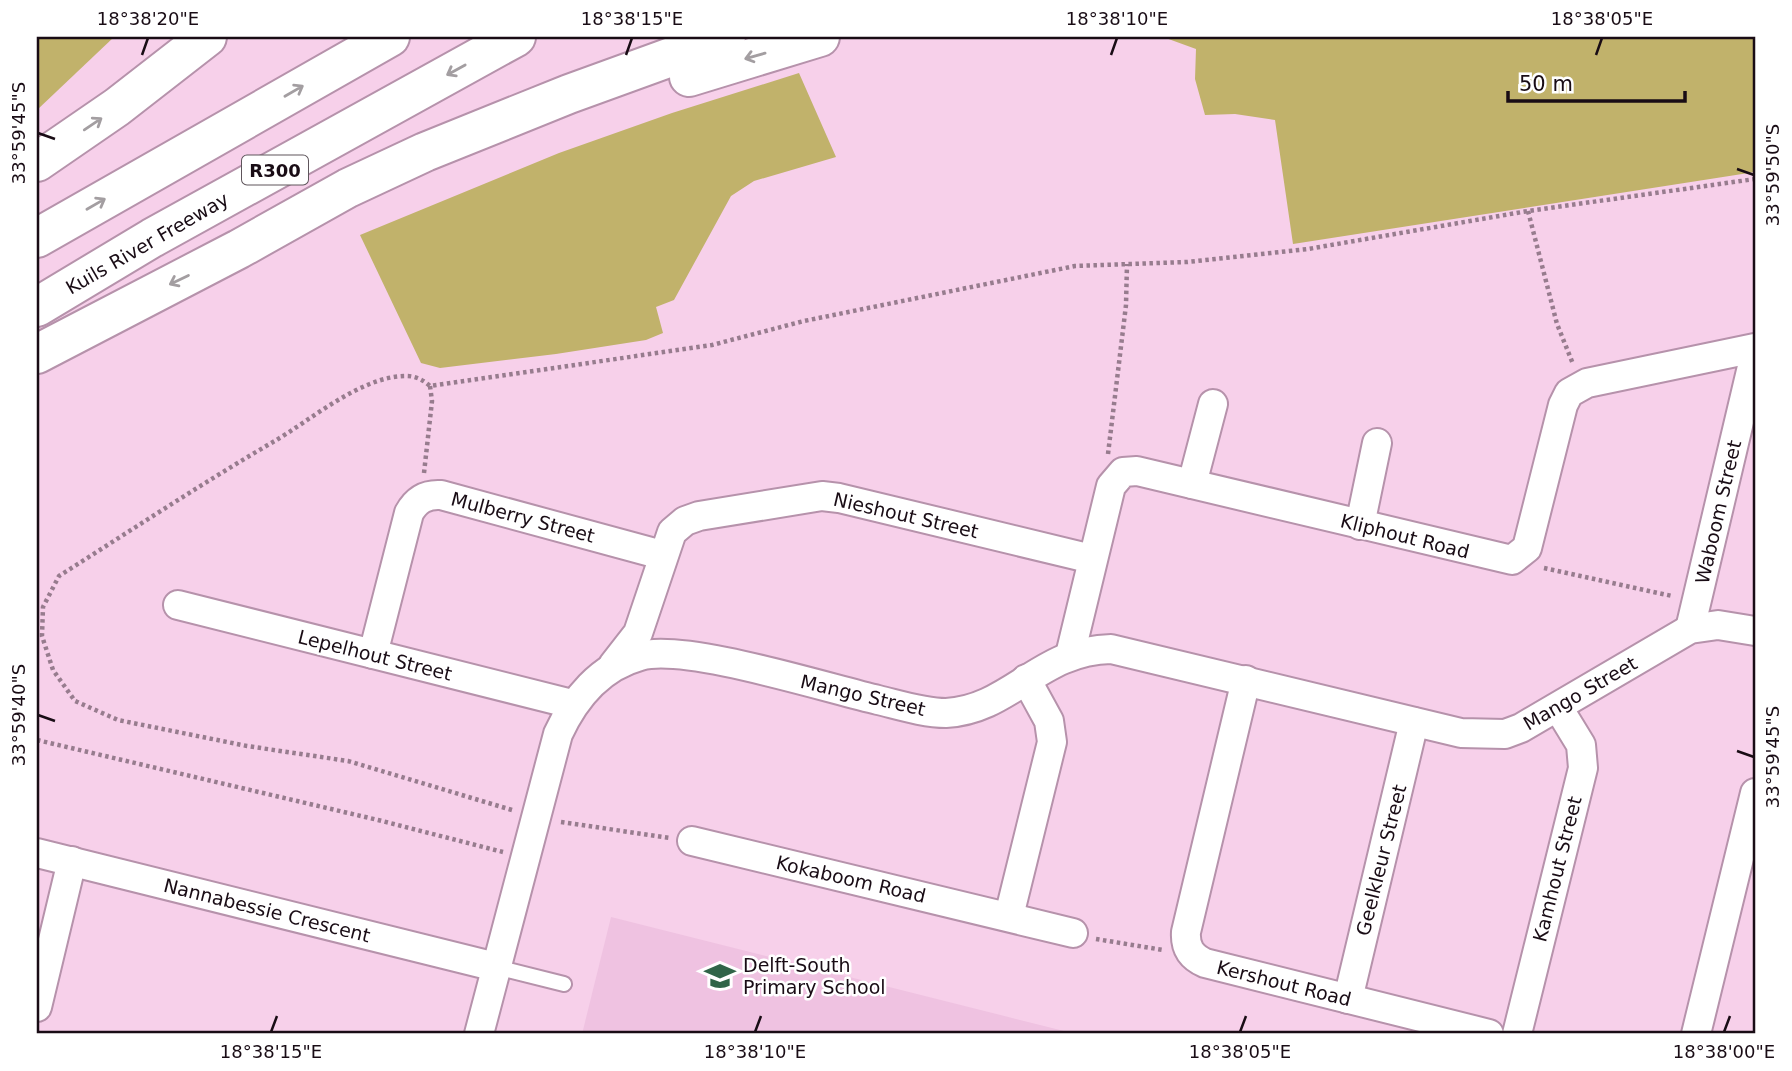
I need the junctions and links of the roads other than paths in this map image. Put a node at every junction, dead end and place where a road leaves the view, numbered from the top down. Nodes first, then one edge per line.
1 (207, 37) edge
2 (390, 37) edge
3 (516, 37) edge
4 (726, 37) edge
5 (820, 37) edge
6 (37, 162) edge
7 (37, 238) edge
8 (239, 249) junction
9 (37, 307) edge
10 (1755, 348) edge
11 (37, 354) edge
12 (1755, 354) edge
13 (1213, 404) dead end
14 (1377, 443) dead end
15 (1192, 484) junction
16 (1360, 525) junction
17 (663, 555) junction
18 (1092, 559) junction
19 (178, 606) dead end
20 (1690, 629) junction
21 (1755, 631) edge
22 (373, 654) junction
23 (1070, 654) junction
24 (606, 673) junction
25 (1026, 679) junction
26 (1245, 680) junction
27 (572, 704) junction
28 (1559, 709) junction
29 (1414, 722) junction
30 (1755, 793) edge
31 (692, 841) road end
32 (37, 853) edge
33 (72, 862) junction
34 (1009, 916) junction
35 (1073, 933) road end
36 (496, 967) junction
37 (565, 984) dead end
38 (1348, 999) junction
39 (37, 1007) edge
40 (479, 1034) edge
41 (1489, 1034) edge
42 (1517, 1034) edge
43 (1696, 1034) edge

6 -> 1 highway
7 -> 2 highway
3 -> 9 highway, Kuils River Freeway / R300
4 - 8 highway
5 -> 8 highway
8 -> 11 highway
10 - 16 street, Kliphout Road
12 - 20 street, Waboom Street
13 - 15 street
14 - 16 street
15 - 16 street, Kliphout Road
15 - 18 street, Kliphout Road
17 - 18 street, Nieshout Street
17 - 22 street, Mulberry Street
17 - 24 street, Nieshout Street
18 - 23 street
19 - 22 street, Lepelhout Street
20 - 21 street, Mango Street
20 - 28 street, Mango Street
22 - 27 street, Lepelhout Street
23 - 25 street, Mango Street
23 - 26 street, Mango Street
24 - 25 street, Mango Street
24 - 27 street, Mango Street
25 - 34 street
26 - 29 street, Mango Street
26 - 38 street, Kershout Road
27 - 36 street, Mango Street
28 - 29 street, Mango Street
28 - 42 street, Kamhout Street
29 - 38 street, Geelkleur Street
30 - 43 street
31 - 34 street, Kokaboom Road
32 - 33 street, Nannabessie Crescent
33 - 36 street, Nannabessie Crescent
33 - 39 street
34 - 35 street, Kokaboom Road
36 - 37 lane
36 - 40 street, Mango Street
38 - 41 street, Kershout Road

